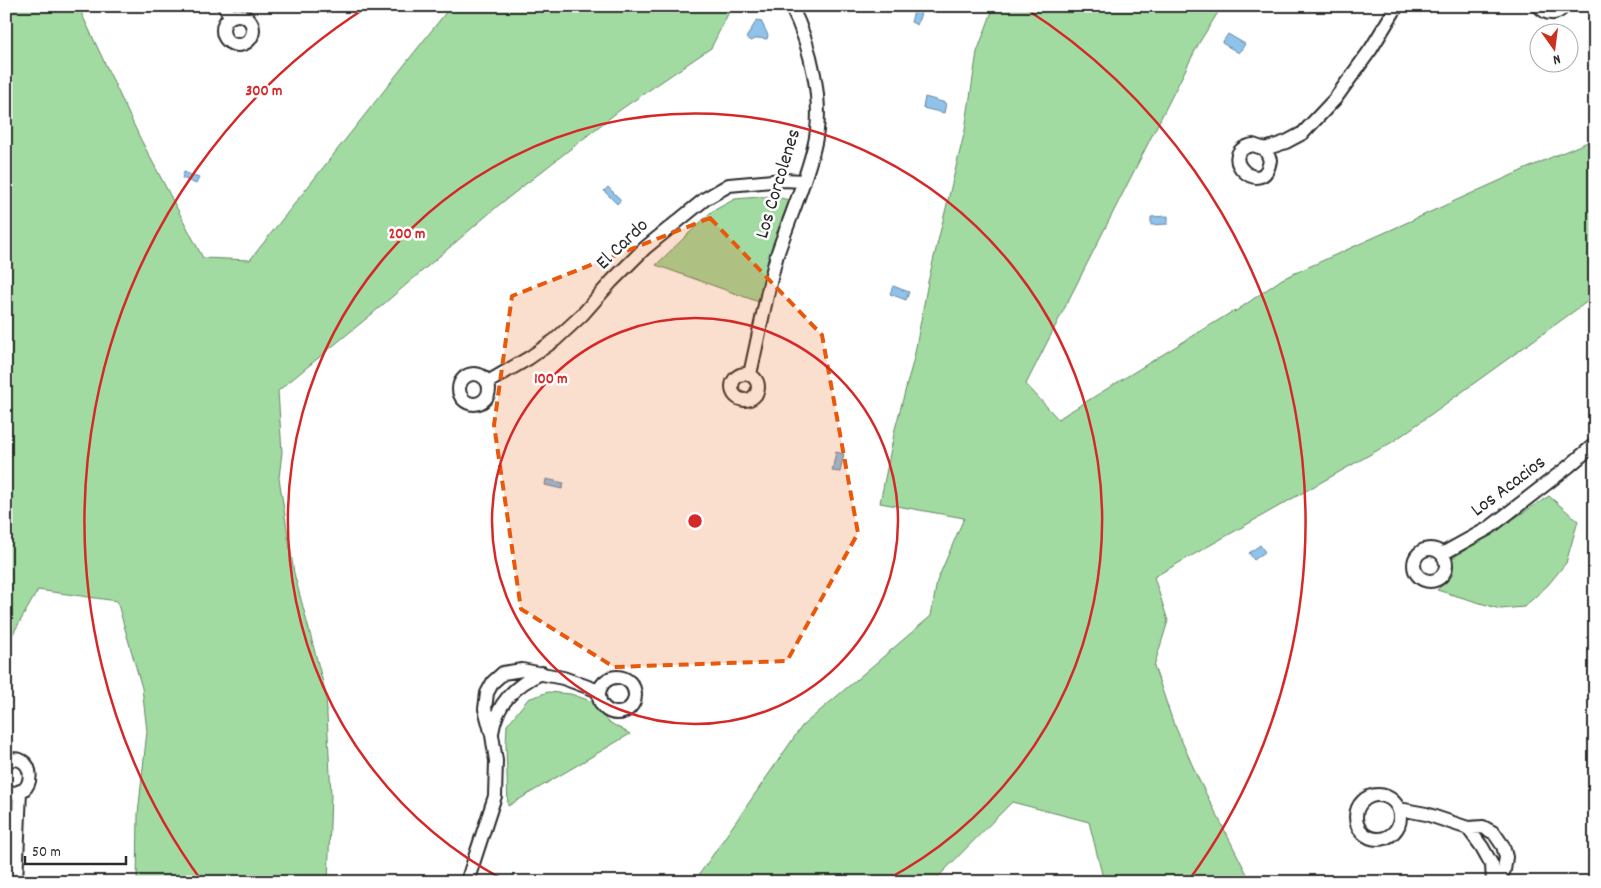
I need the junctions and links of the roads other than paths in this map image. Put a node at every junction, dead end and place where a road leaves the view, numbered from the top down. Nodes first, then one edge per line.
1 (791, 6) edge
2 (1397, 6) edge
3 (1539, 6) edge
4 (1564, 6) edge
5 (1265, 149) dead end
6 (804, 181) junction
7 (750, 374) dead end
8 (488, 382) dead end
9 (1595, 444) edge
10 (1442, 554) dead end
11 (542, 673) junction
12 (599, 691) dead end
13 (492, 735) junction
14 (6, 761) edge
15 (6, 791) edge
16 (20, 791) junction
17 (1399, 809) dead end
18 (1468, 828) junction
19 (16, 882) edge
20 (468, 882) edge
21 (1493, 882) edge
22 (1498, 882) edge

1 - 6 street, Los Corcolenes
2 - 5 street
3 - 4 street
6 - 7 street, Los Corcolenes
6 - 8 street, El Cardo
9 - 10 street, Los Acacios
11 - 12 street
11 - 13 street
11 - 13 street
13 - 20 street
14 - 16 street
15 - 16 street
16 - 19 street
17 - 18 street
18 - 21 street
18 - 22 street

